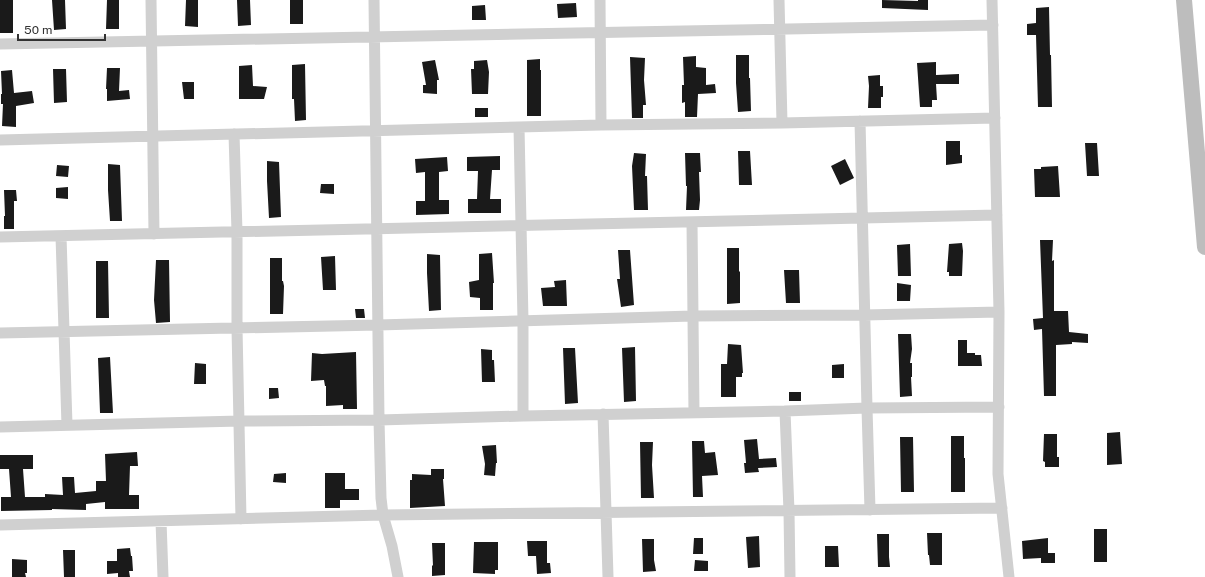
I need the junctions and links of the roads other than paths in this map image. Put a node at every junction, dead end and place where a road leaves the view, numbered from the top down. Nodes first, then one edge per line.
1 (151, 0) edge
2 (374, 0) edge
3 (600, 0) edge
4 (779, 0) edge
5 (992, 0) edge
6 (1184, 0) edge
7 (993, 25) junction
8 (779, 29) junction
9 (600, 32) junction
10 (374, 37) junction
11 (151, 41) junction
12 (0, 44) edge
13 (995, 118) junction
14 (860, 121) junction
15 (782, 123) junction
16 (601, 125) junction
17 (1195, 125) junction
18 (519, 127) junction
19 (375, 130) junction
20 (234, 134) junction
21 (152, 137) junction
22 (0, 140) edge
23 (1205, 146) edge
24 (997, 216) junction
25 (862, 218) junction
26 (692, 222) junction
27 (521, 226) junction
28 (377, 229) junction
29 (237, 232) junction
30 (154, 234) junction
31 (61, 236) junction
32 (0, 237) edge
33 (1205, 247) edge
34 (999, 312) junction
35 (864, 315) junction
36 (693, 316) junction
37 (523, 321) junction
38 (378, 325) junction
39 (237, 328) junction
40 (64, 332) junction
41 (0, 333) edge
42 (867, 408) junction
43 (999, 408) junction
44 (785, 411) junction
45 (694, 413) junction
46 (603, 414) junction
47 (523, 416) junction
48 (379, 420) junction
49 (240, 421) junction
50 (67, 425) junction
51 (0, 427) edge
52 (1002, 508) junction
53 (790, 510) junction
54 (870, 510) junction
55 (606, 513) junction
56 (383, 515) junction
57 (241, 518) junction
58 (161, 522) junction
59 (0, 526) edge
60 (163, 577) edge
61 (398, 577) edge
62 (608, 577) edge
63 (790, 577) edge
64 (1009, 577) edge

1 - 11 street
2 - 10 street
3 - 9 street
4 - 8 street
5 - 7 street
6 - 17 main road
7 - 8 street
7 - 13 street
8 - 9 street
8 - 15 street
9 - 10 street
9 - 16 street
10 - 11 street
10 - 19 street
11 - 12 street
11 - 21 street
13 - 14 street
13 - 24 street
14 - 15 street
14 - 25 street
15 - 16 street
16 - 18 street
17 - 23 street
17 - 33 main road
18 - 19 street
18 - 27 street
19 - 20 street
19 - 28 street
20 - 21 street
20 - 29 street
21 - 22 street
21 - 30 street
24 - 25 street
24 - 34 street
25 - 26 street
25 - 35 street
26 - 27 street
26 - 36 street
27 - 28 street
27 - 37 street
28 - 29 street
28 - 38 street
29 - 30 street
29 - 39 street
30 - 31 street
31 - 32 street
31 - 40 street
34 - 35 street
34 - 43 street
35 - 36 street
35 - 42 street
36 - 37 street
36 - 45 street
37 - 38 street
37 - 47 street
38 - 39 street
38 - 48 street
39 - 40 street
39 - 49 street
40 - 41 street
40 - 50 street
42 - 43 street
42 - 44 street
42 - 54 street
43 - 52 street
44 - 45 street
44 - 53 street
45 - 46 street
46 - 47 street
46 - 55 street
47 - 48 street
48 - 49 street
48 - 56 street
49 - 50 street
49 - 57 street
50 - 51 street
52 - 54 street
52 - 64 street
53 - 54 street
53 - 55 street
53 - 63 street
55 - 56 street
55 - 62 street
56 - 57 street
56 - 61 street
57 - 58 street
58 - 59 street
58 - 60 street

